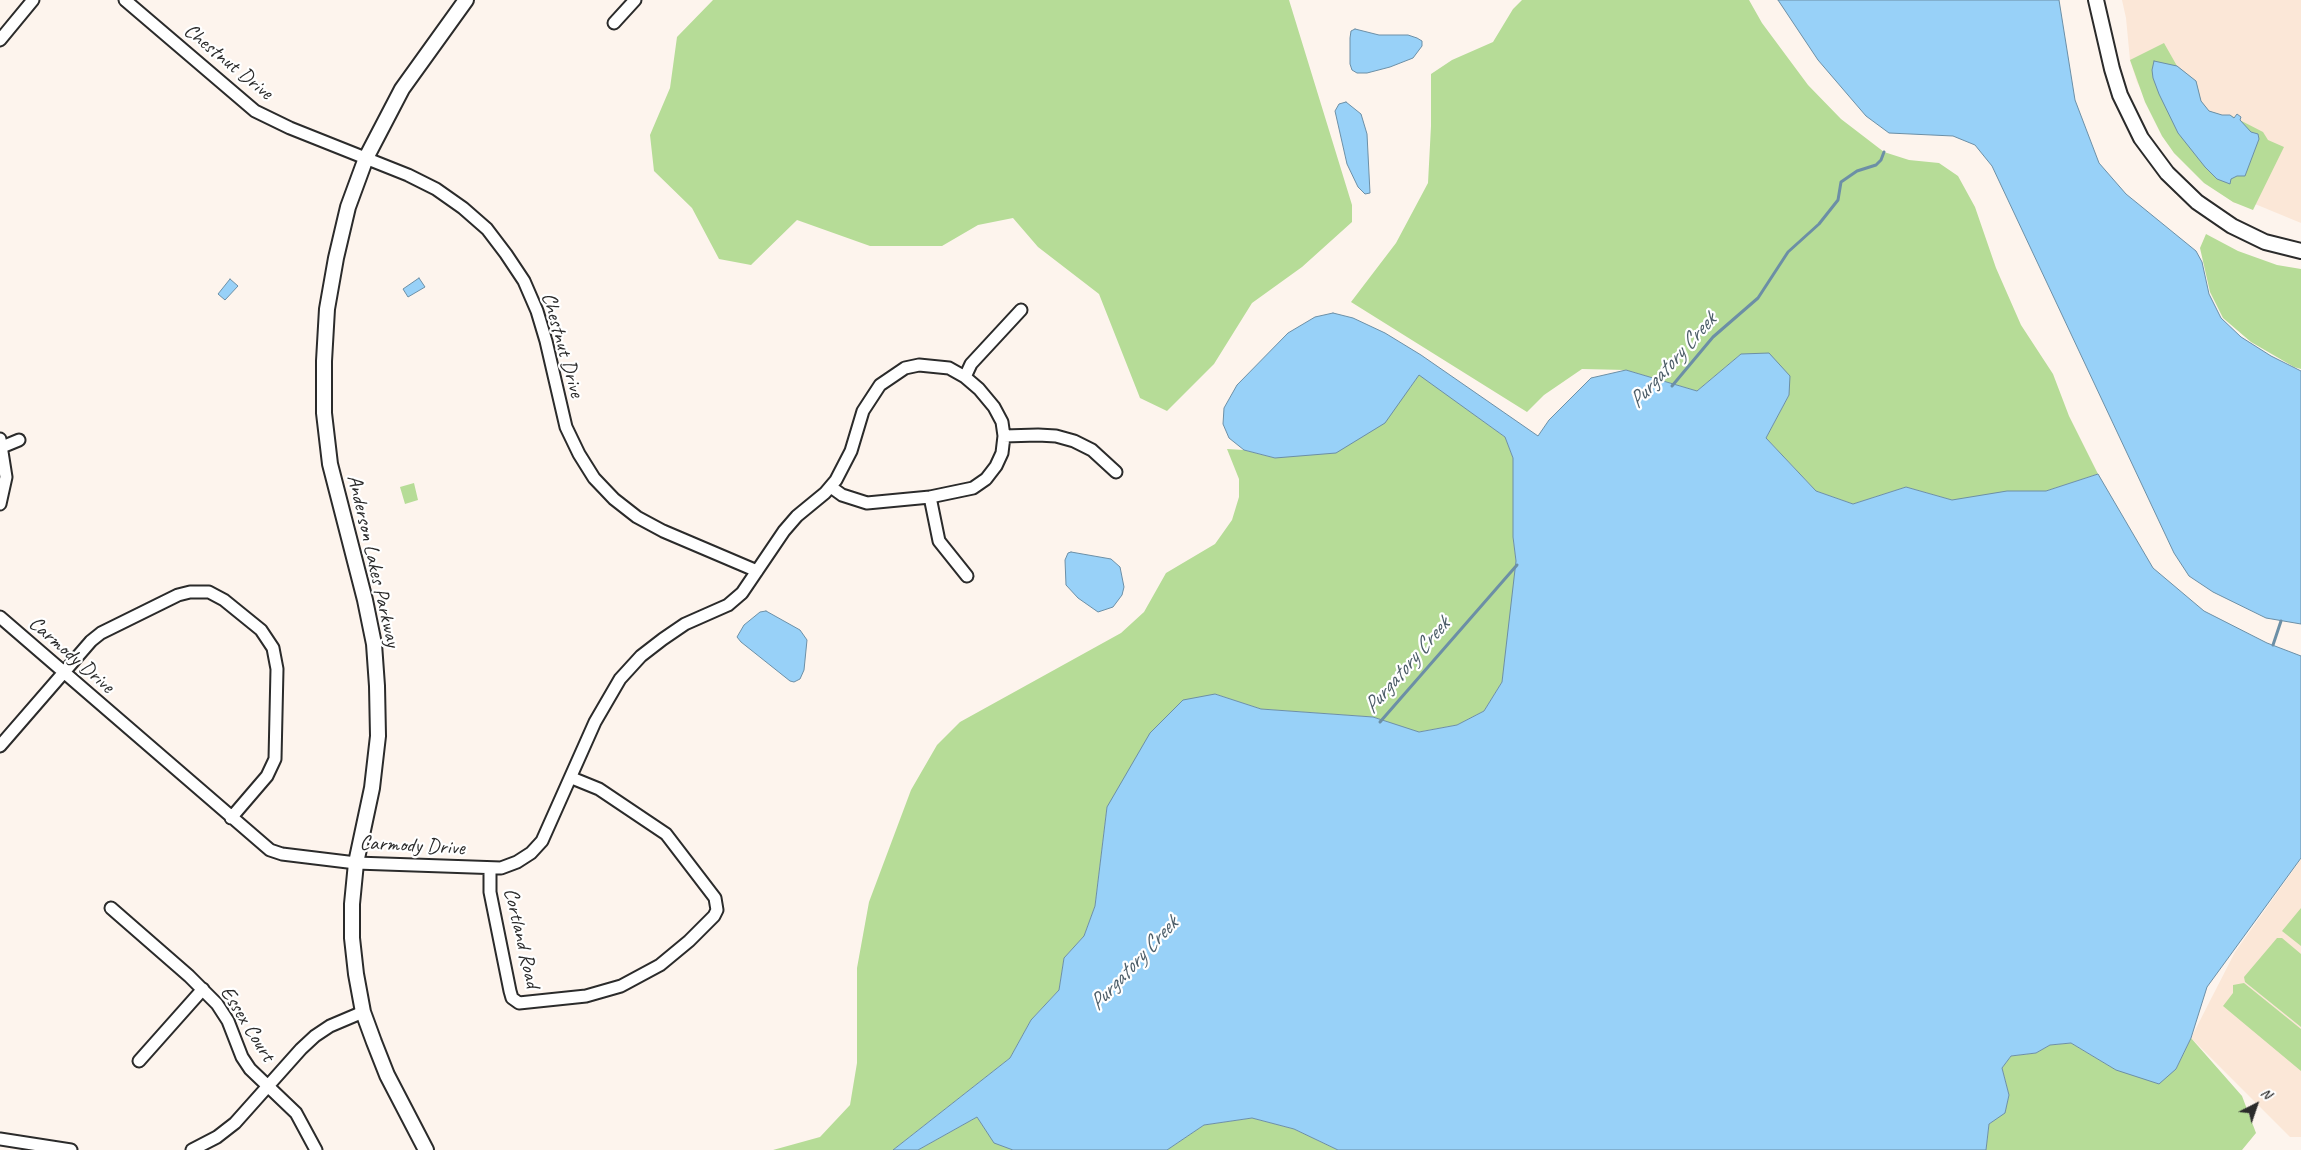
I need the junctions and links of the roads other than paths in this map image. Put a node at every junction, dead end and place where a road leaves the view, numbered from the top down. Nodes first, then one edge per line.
1 (33, 0) edge
2 (125, 0) edge
3 (466, 0) edge
4 (634, 0) edge
5 (2096, 0) edge
6 (614, 23) dead end
7 (0, 40) edge
8 (366, 158) junction
9 (2301, 251) edge
10 (1021, 310) dead end
11 (965, 377) junction
12 (1004, 436) junction
13 (19, 440) dead end
14 (1, 443) edge
15 (1116, 472) dead end
16 (831, 486) junction
17 (930, 497) junction
18 (0, 504) edge
19 (757, 571) junction
20 (967, 576) dead end
21 (0, 617) edge
22 (63, 673) junction
23 (0, 746) edge
24 (572, 778) junction
25 (231, 818) junction
26 (356, 863) junction
27 (490, 869) junction
28 (111, 908) dead end
29 (203, 989) junction
30 (363, 1012) junction
31 (139, 1061) dead end
32 (268, 1086) junction
33 (0, 1139) edge
34 (71, 1150) edge
35 (192, 1150) edge
36 (316, 1150) edge
37 (426, 1150) edge

1 - 7 street
2 - 8 street, Chestnut Drive
3 - 8 street, Anderson Lakes Parkway
4 - 6 street
5 - 9 street
8 - 19 street, Chestnut Drive
8 - 26 street, Anderson Lakes Parkway
10 - 11 street
11 - 12 street
11 - 16 street
12 - 15 street
12 - 17 street
13 - 14 street
14 - 18 street
16 - 17 street
16 - 19 street, Carmody Drive
17 - 20 street
19 - 24 street, Carmody Drive
21 - 22 street, Carmody Drive
22 - 23 street
22 - 25 street, Carmody Drive
22 - 25 street
24 - 27 street, Carmody Drive
24 - 27 street, Cortland Road
25 - 26 street, Carmody Drive
26 - 27 street, Carmody Drive
26 - 30 street, Anderson Lakes Parkway
28 - 29 street, Essex Court
29 - 31 street
29 - 32 street, Essex Court
30 - 32 street
30 - 37 street, Anderson Lakes Parkway
32 - 35 street
32 - 36 street, Essex Court
33 - 34 street

